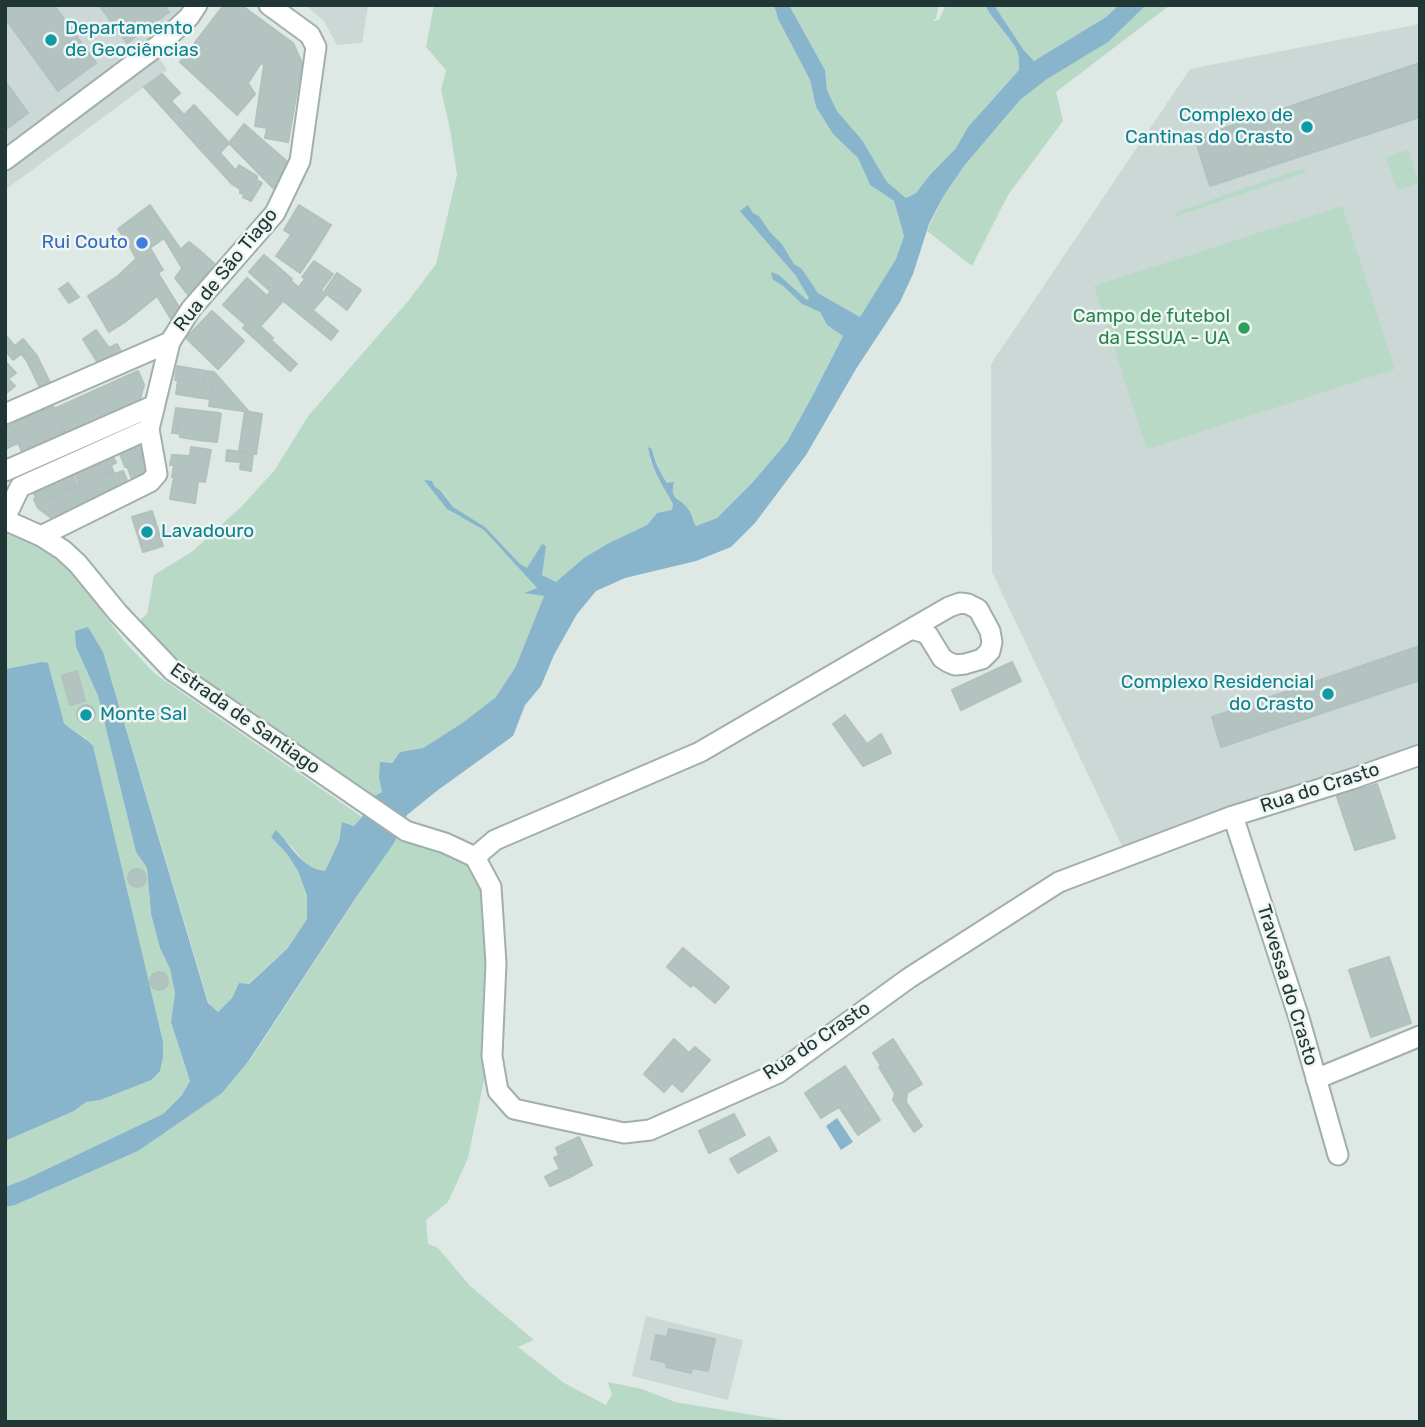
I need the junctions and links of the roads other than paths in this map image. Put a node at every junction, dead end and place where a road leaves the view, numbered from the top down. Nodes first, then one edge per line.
1 (197, 5) edge
2 (269, 5) edge
3 (5, 160) edge
4 (170, 342) junction
5 (155, 405) junction
6 (5, 414) edge
7 (149, 429) junction
8 (5, 471) edge
9 (5, 519) edge
10 (41, 536) junction
11 (911, 629) dead end
12 (1420, 755) edge
13 (1233, 816) junction
14 (475, 856) junction
15 (1420, 1036) edge
16 (1316, 1079) junction
17 (1338, 1155) dead end

1 - 3 street
2 - 4 street, Rua de São Tiago
4 - 5 street
4 - 6 street, Rua de São Tiago
5 - 7 street
5 - 8 street
7 - 9 street
7 - 10 street
9 - 10 street, Estrada de Santiago
10 - 14 street, Estrada de Santiago
11 - 14 street
12 - 13 street, Rua do Crasto
13 - 14 street, Rua do Crasto
13 - 16 street, Travessa do Crasto
15 - 16 street
16 - 17 street, Travessa do Crasto

